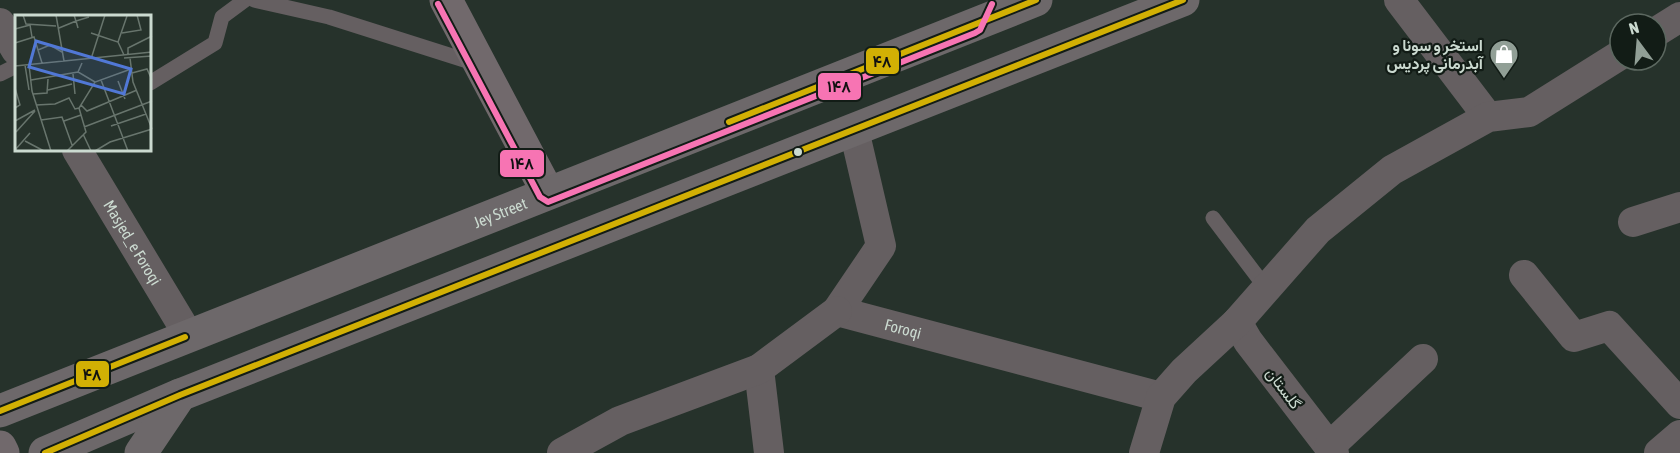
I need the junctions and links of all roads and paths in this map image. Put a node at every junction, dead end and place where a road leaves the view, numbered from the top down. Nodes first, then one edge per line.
1 (245, 0) edge
2 (254, 0) edge
3 (446, 0) edge
4 (1036, 0) edge
5 (1183, 0) edge
6 (1399, 0) edge
7 (978, 13) edge
8 (0, 23) edge
9 (15, 48) edge
10 (1608, 63) edge
11 (480, 65) junction
12 (15, 66) edge
13 (0, 74) edge
14 (152, 82) edge
15 (1488, 117) junction
16 (854, 130) junction
17 (78, 152) edge
18 (548, 193) junction
19 (1680, 207) edge
20 (1213, 218) dead end
21 (1633, 222) dead end
22 (1524, 274) dead end
23 (1266, 288) junction
24 (837, 311) junction
25 (1237, 322) junction
26 (189, 336) junction
27 (1423, 359) dead end
28 (759, 369) junction
29 (180, 395) junction
30 (1161, 397) junction
31 (1680, 404) edge
32 (0, 411) edge
33 (1680, 435) edge
34 (0, 447) edge
35 (1331, 450) edge
36 (3, 453) edge
37 (45, 453) edge
38 (141, 453) edge
39 (562, 453) edge
40 (769, 453) edge
41 (1144, 453) edge
42 (1659, 453) edge

1 - 14 lane
2 - 11 lane
3 - 11 main road
4 - 7 main road, Jey Street
5 - 16 main road
6 - 15 street
7 - 18 main road, Jey Street
8 - 9 street
10 - 15 street
11 - 18 main road
12 - 13 lane
15 - 23 street
16 - 24 street
16 - 29 main road
17 - 26 street, Masjed_e Foroqi
18 - 26 main road, Jey Street
19 - 21 street
20 - 23 lane
22 - 31 street
23 - 25 street
24 - 28 street
24 - 30 street, Foroqi
25 - 30 street
25 - 35 street, گلستان
26 - 32 main road, Jey Street
27 - 35 street
28 - 39 street
28 - 40 street
29 - 37 main road
29 - 38 main road
30 - 41 street
33 - 42 street
34 - 36 main road

